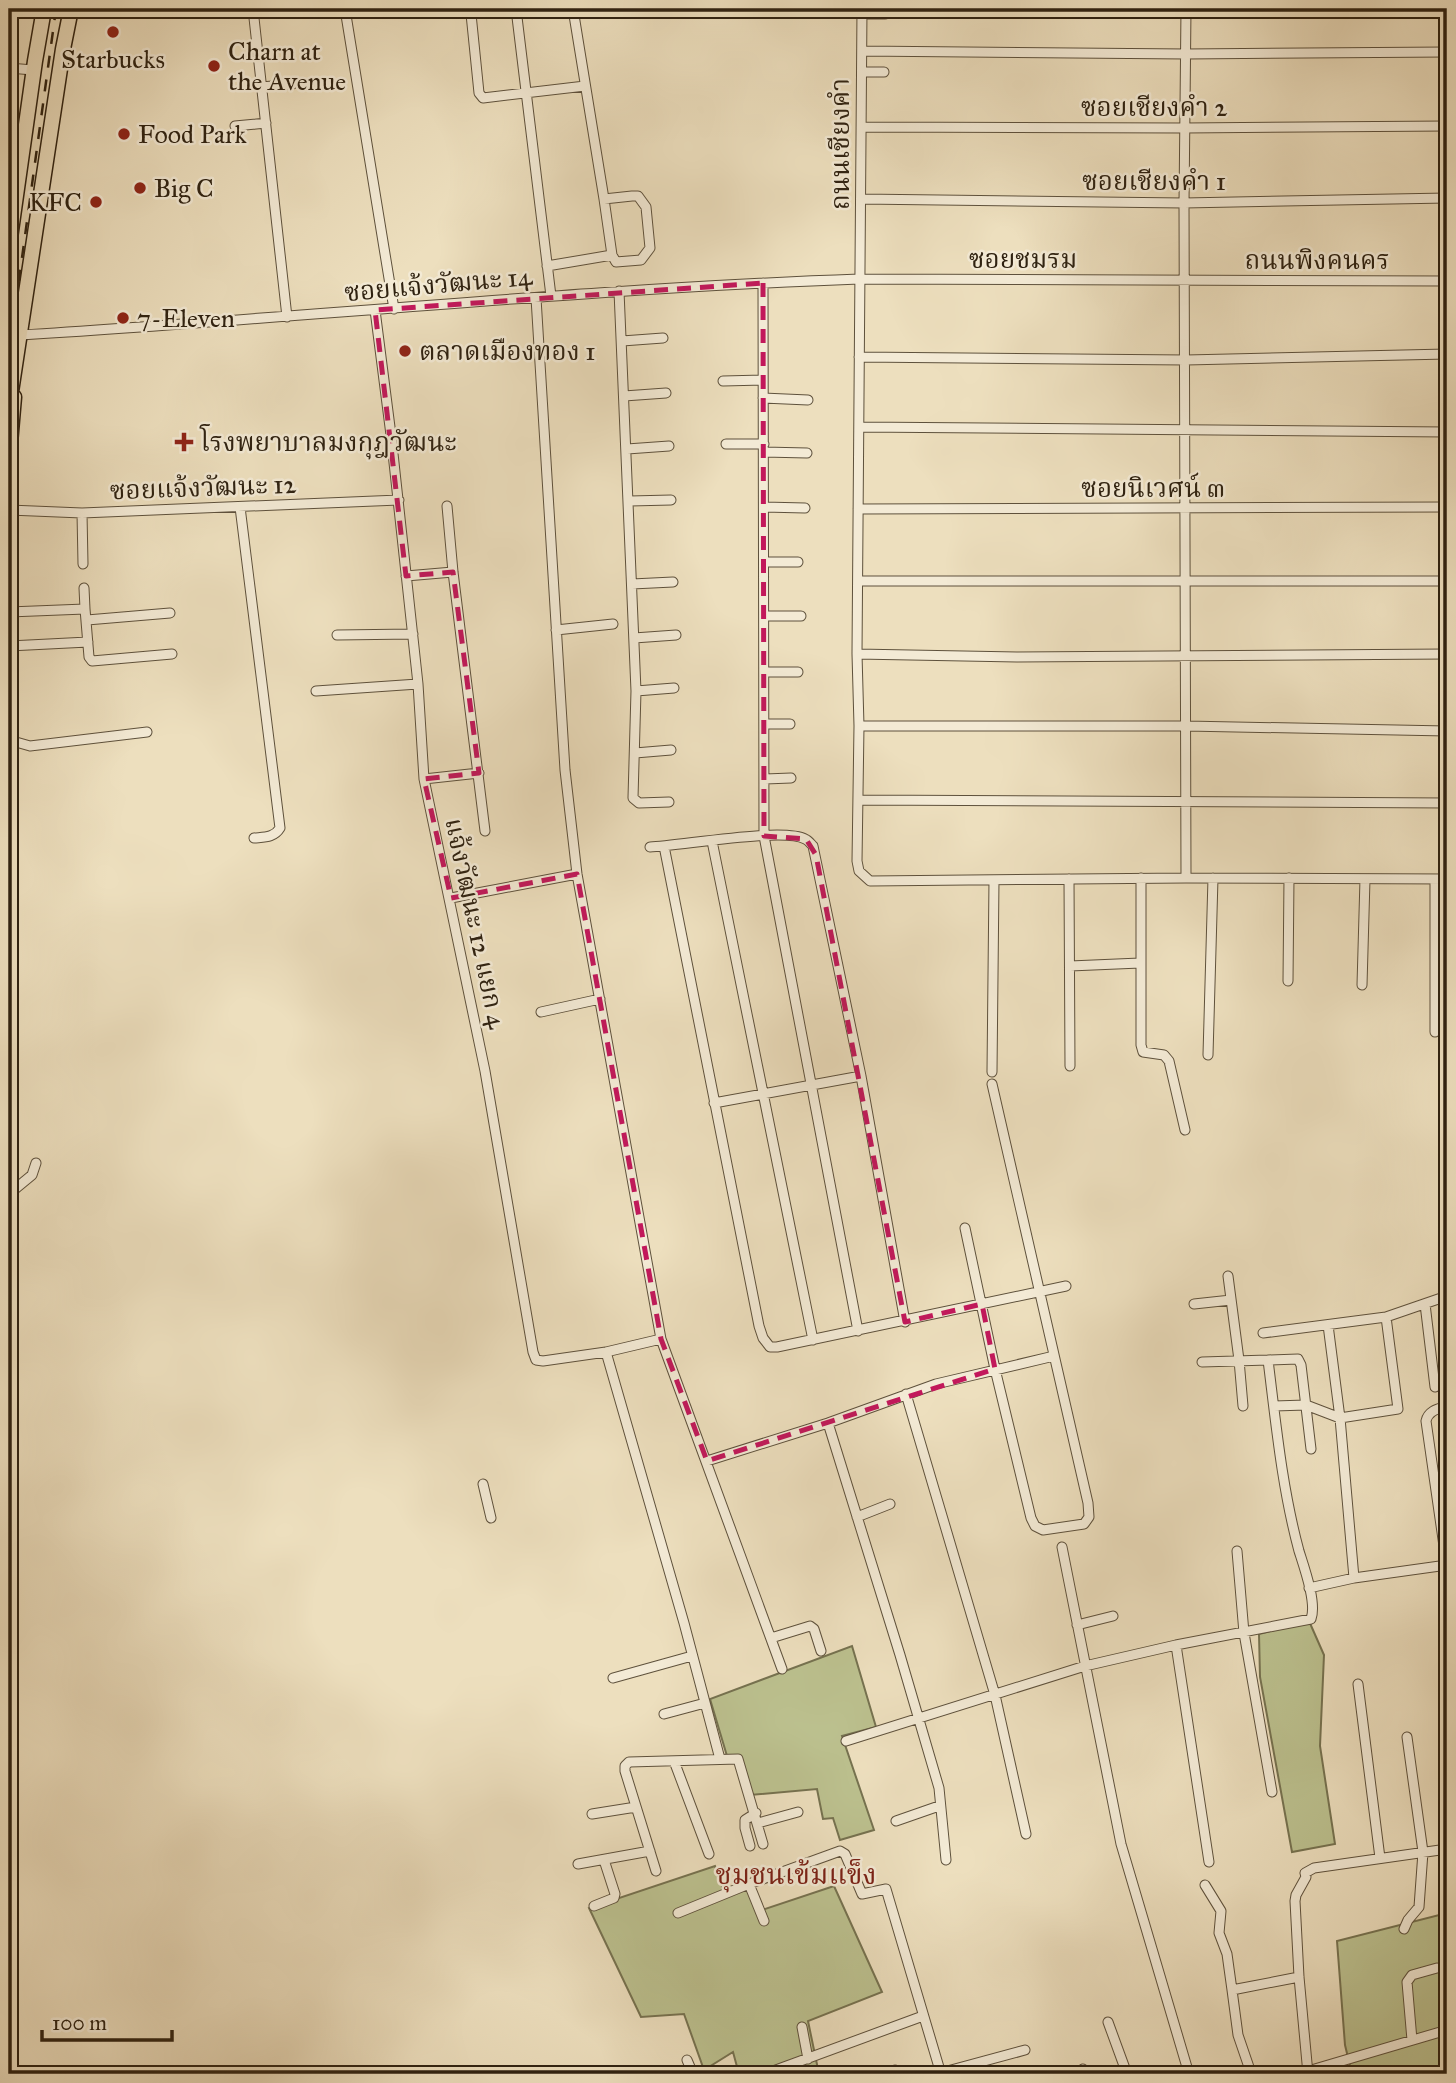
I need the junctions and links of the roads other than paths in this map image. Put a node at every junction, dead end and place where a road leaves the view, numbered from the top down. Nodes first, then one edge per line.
1 (37, 9) edge
2 (44, 9) edge
3 (64, 9) edge
4 (71, 9) edge
5 (253, 9) edge
6 (345, 9) edge
7 (516, 9) edge
8 (573, 9) edge
9 (1186, 9) edge
10 (862, 11) edge
11 (471, 14) dead end
12 (885, 14) dead end
13 (63, 49) junction
14 (862, 51) junction
15 (1447, 52) edge
16 (1186, 54) junction
17 (34, 66) junction
18 (9, 68) edge
19 (862, 72) junction
20 (884, 72) dead end
21 (293, 83) dead end
22 (584, 86) junction
23 (262, 87) junction
24 (526, 93) junction
25 (266, 123) junction
26 (235, 126) dead end
27 (1447, 126) edge
28 (861, 127) junction
29 (1185, 128) junction
30 (14, 164) edge
31 (1447, 198) edge
32 (604, 199) junction
33 (861, 199) junction
34 (1184, 203) junction
35 (9, 245) edge
36 (612, 255) junction
37 (547, 266) junction
38 (859, 279) junction
39 (1186, 281) junction
40 (1447, 281) edge
41 (763, 283) junction
42 (619, 291) junction
43 (551, 296) junction
44 (536, 298) junction
45 (394, 309) junction
46 (374, 310) junction
47 (287, 317) junction
48 (21, 335) junction
49 (663, 338) dead end
50 (622, 341) junction
51 (1447, 354) edge
52 (859, 356) junction
53 (1186, 360) junction
54 (14, 378) junction
55 (763, 380) junction
56 (723, 381) dead end
57 (666, 393) dead end
58 (624, 396) junction
59 (763, 398) junction
60 (808, 400) dead end
61 (9, 405) edge
62 (859, 427) junction
63 (1186, 431) junction
64 (1447, 432) edge
65 (726, 444) dead end
66 (669, 446) dead end
67 (764, 448) junction
68 (627, 449) junction
69 (807, 453) dead end
70 (9, 455) edge
71 (398, 500) junction
72 (671, 500) dead end
73 (630, 501) junction
74 (447, 506) dead end
75 (240, 507) junction
76 (764, 507) junction
77 (1447, 507) edge
78 (805, 508) dead end
79 (858, 509) junction
80 (1186, 509) junction
81 (9, 510) edge
82 (82, 513) junction
83 (764, 562) junction
84 (798, 562) dead end
85 (83, 564) dead end
86 (453, 572) junction
87 (406, 576) junction
88 (858, 580) junction
89 (1447, 581) edge
90 (673, 582) dead end
91 (1186, 582) junction
92 (632, 584) junction
93 (83, 588) dead end
94 (85, 609) junction
95 (9, 612) edge
96 (170, 613) dead end
97 (764, 616) junction
98 (801, 616) dead end
99 (87, 620) junction
100 (613, 624) dead end
101 (556, 629) junction
102 (413, 634) junction
103 (337, 635) dead end
104 (676, 635) dead end
105 (634, 638) junction
106 (88, 642) junction
107 (9, 646) edge
108 (172, 654) dead end
109 (857, 654) junction
110 (1447, 654) edge
111 (1185, 655) junction
112 (764, 672) junction
113 (798, 672) dead end
114 (418, 684) junction
115 (674, 688) dead end
116 (316, 691) dead end
117 (636, 691) junction
118 (764, 724) junction
119 (790, 724) dead end
120 (859, 726) junction
121 (1186, 726) junction
122 (1447, 731) edge
123 (147, 732) dead end
124 (9, 740) edge
125 (671, 750) dead end
126 (635, 753) junction
127 (479, 773) junction
128 (791, 778) dead end
129 (424, 779) junction
130 (765, 779) junction
131 (858, 800) junction
132 (1184, 801) junction
133 (669, 802) dead end
134 (1447, 803) edge
135 (485, 831) dead end
136 (764, 836) junction
137 (254, 838) dead end
138 (712, 841) junction
139 (664, 846) junction
140 (650, 847) dead end
141 (577, 874) junction
142 (1141, 878) junction
143 (1186, 878) junction
144 (1213, 878) junction
145 (1289, 878) junction
146 (1069, 879) junction
147 (1365, 879) junction
148 (1435, 879) junction
149 (1447, 879) edge
150 (994, 880) junction
151 (451, 898) junction
152 (1140, 963) junction
153 (1070, 966) junction
154 (1288, 981) dead end
155 (1362, 985) dead end
156 (600, 999) junction
157 (541, 1012) dead end
158 (1435, 1032) dead end
159 (1208, 1055) dead end
160 (1070, 1066) dead end
161 (992, 1072) dead end
162 (861, 1076) junction
163 (992, 1084) dead end
164 (811, 1086) junction
165 (762, 1094) junction
166 (714, 1103) junction
167 (1185, 1130) dead end
168 (36, 1163) dead end
169 (9, 1195) edge
170 (965, 1228) dead end
171 (1228, 1276) dead end
172 (1066, 1286) dead end
173 (1038, 1292) junction
174 (1447, 1296) edge
175 (1231, 1300) junction
176 (982, 1304) junction
177 (1194, 1304) dead end
178 (1425, 1304) junction
179 (1387, 1317) junction
180 (905, 1322) junction
181 (1328, 1325) junction
182 (858, 1331) junction
183 (1263, 1333) dead end
184 (661, 1339) junction
185 (813, 1340) junction
186 (606, 1352) junction
187 (1054, 1356) junction
188 (1239, 1360) junction
189 (1268, 1360) junction
190 (1202, 1363) dead end
191 (995, 1369) junction
192 (1435, 1387) dead end
193 (906, 1394) junction
194 (1306, 1405) junction
195 (1242, 1406) dead end
196 (1274, 1406) junction
197 (1447, 1406) edge
198 (1340, 1418) junction
199 (828, 1423) junction
200 (1311, 1449) dead end
201 (706, 1461) junction
202 (483, 1484) dead end
203 (890, 1504) dead end
204 (857, 1517) junction
205 (491, 1518) dead end
206 (1062, 1548) dead end
207 (1237, 1550) dead end
208 (1447, 1566) edge
209 (1354, 1578) junction
210 (1309, 1588) junction
211 (1113, 1616) dead end
212 (1077, 1625) junction
213 (1244, 1633) junction
214 (771, 1638) junction
215 (1176, 1645) junction
216 (821, 1651) dead end
217 (692, 1656) junction
218 (1085, 1666) junction
219 (782, 1669) dead end
220 (613, 1678) dead end
221 (1359, 1685) dead end
222 (995, 1695) junction
223 (705, 1703) junction
224 (664, 1714) dead end
225 (919, 1718) junction
226 (1407, 1737) dead end
227 (846, 1741) dead end
228 (720, 1759) junction
229 (674, 1761) junction
230 (1272, 1792) dead end
231 (939, 1805) junction
232 (636, 1807) junction
233 (798, 1812) dead end
234 (592, 1814) dead end
235 (757, 1818) junction
236 (896, 1821) dead end
237 (1026, 1834) dead end
238 (763, 1844) dead end
239 (750, 1846) dead end
240 (1447, 1849) edge
241 (650, 1851) junction
242 (1423, 1852) junction
243 (709, 1854) dead end
244 (1380, 1858) junction
245 (604, 1860) junction
246 (946, 1860) dead end
247 (1209, 1862) dead end
248 (578, 1864) dead end
249 (656, 1871) dead end
250 (749, 1884) junction
251 (1205, 1885) dead end
252 (594, 1906) dead end
253 (678, 1913) dead end
254 (764, 1921) dead end
255 (1405, 1929) dead end
256 (1437, 1968) dead end
257 (1298, 1977) junction
258 (1232, 1990) junction
259 (923, 2016) junction
260 (1108, 2022) dead end
261 (802, 2027) dead end
262 (1447, 2030) edge
263 (1412, 2040) junction
264 (1025, 2050) dead end
265 (807, 2059) junction
266 (687, 2060) dead end
267 (1308, 2072) edge
268 (1249, 2073) edge
269 (693, 2074) edge
270 (765, 2074) edge
271 (941, 2074) edge
272 (1127, 2074) edge
273 (1189, 2074) edge

1 - 17 main road
2 - 17 main road
3 - 13 main road
4 - 13 main road
5 - 23 street
6 - 45 street
7 - 24 street
8 - 22 street
9 - 16 street
10 - 12 street
10 - 14 street, ถนนเชียงคำ
11 - 24 street
13 - 48 main road
14 - 16 street
14 - 19 street, ถนนเชียงคำ
15 - 16 street
16 - 29 street
17 - 18 street
17 - 30 main road
19 - 20 street
19 - 28 street, ถนนเชียงคำ
21 - 23 street
22 - 24 street
22 - 32 street
23 - 25 street
24 - 37 street
25 - 26 street
25 - 47 street
27 - 29 street, ซอยเชียงคำ 2
28 - 29 street, ซอยเชียงคำ 2
28 - 33 street, ถนนเชียงคำ
29 - 34 street
30 - 35 main road
31 - 34 street, ซอยเชียงคำ 1
32 - 36 street
32 - 36 street
33 - 34 street, ซอยเชียงคำ 1
33 - 38 street, ถนนเชียงคำ
34 - 39 street
36 - 37 street
37 - 43 street
38 - 39 street, ซอยชมรม
38 - 41 street, ซอยแจ้งวัฒนะ 14
38 - 52 street, ถนนเชียงคำ
39 - 40 street, ถนนพิงคนคร
39 - 53 street
41 - 42 street, ซอยแจ้งวัฒนะ 14
41 - 55 street
42 - 43 street, ซอยแจ้งวัฒนะ 14
42 - 50 street
43 - 44 street, ซอยแจ้งวัฒนะ 14
44 - 45 street, ซอยแจ้งวัฒนะ 14
44 - 101 street
45 - 46 street, ซอยแจ้งวัฒนะ 14
46 - 47 street, ซอยแจ้งวัฒนะ 14
46 - 71 street, แจ้งวัฒนะ 12 แยก 4
47 - 48 street, ซอยแจ้งวัฒนะ 14
48 - 54 main road
49 - 50 street
50 - 58 street
51 - 53 street
52 - 53 street
52 - 62 street, ถนนเชียงคำ
53 - 63 street
54 - 61 main road
54 - 70 main road
55 - 56 street
55 - 59 street
57 - 58 street
58 - 68 street
59 - 60 street
59 - 67 street
62 - 63 street
62 - 79 street, ถนนเชียงคำ
63 - 64 street
63 - 80 street
65 - 67 street
66 - 68 street
67 - 69 street
67 - 76 street
68 - 73 street
71 - 75 street, ซอยแจ้งวัฒนะ 12
71 - 87 street, แจ้งวัฒนะ 12 แยก 4
72 - 73 street
73 - 92 street
74 - 86 street
75 - 82 street, ซอยแจ้งวัฒนะ 12
75 - 137 street
76 - 78 street
76 - 83 street
77 - 80 street, ซอยนิเวศน์ ๓
79 - 80 street, ซอยนิเวศน์ ๓
79 - 88 street, ถนนเชียงคำ
80 - 91 street
81 - 82 street, ซอยแจ้งวัฒนะ 12
82 - 85 street
83 - 84 street
83 - 97 street
86 - 87 street
86 - 127 street
87 - 102 street, แจ้งวัฒนะ 12 แยก 4
88 - 91 street
88 - 109 street, ถนนเชียงคำ
89 - 91 street
90 - 92 street
91 - 111 street
92 - 105 street
93 - 94 street
94 - 95 street
94 - 99 street
96 - 99 street
97 - 98 street
97 - 112 street
99 - 106 street
100 - 101 street
101 - 141 street
102 - 103 street
102 - 114 street, แจ้งวัฒนะ 12 แยก 4
104 - 105 street
105 - 117 street
106 - 107 street
106 - 108 street
109 - 111 street
109 - 120 street, ถนนเชียงคำ
110 - 111 street
111 - 121 street
112 - 113 street
112 - 118 street
114 - 116 street
114 - 129 street, แจ้งวัฒนะ 12 แยก 4
115 - 117 street
117 - 126 street
118 - 119 street
118 - 130 street
120 - 121 street
120 - 131 street, ถนนเชียงคำ
121 - 122 street
121 - 132 street
123 - 124 street
125 - 126 street
126 - 133 street
127 - 129 street
127 - 135 street
128 - 130 street
129 - 151 street, แจ้งวัฒนะ 12 แยก 4
130 - 136 street
131 - 132 street
131 - 150 street, ถนนเชียงคำ
132 - 134 street
132 - 143 street
136 - 138 street
136 - 162 street
136 - 164 street
138 - 139 street
138 - 165 street
139 - 140 street
139 - 166 street
141 - 151 street
141 - 156 street
142 - 143 street
142 - 146 street
142 - 152 street
143 - 144 street
144 - 145 street
144 - 159 street
145 - 147 street
145 - 154 street
146 - 150 street
146 - 153 street
147 - 148 street
147 - 155 street
148 - 149 street
148 - 158 street
150 - 161 street
151 - 186 street, แจ้งวัฒนะ 12 แยก 4
152 - 153 street
152 - 167 street
153 - 160 street
156 - 157 street
156 - 184 street
162 - 164 street
162 - 180 street
163 - 173 street
164 - 165 street
164 - 182 street
165 - 166 street
165 - 185 street
166 - 185 street
168 - 169 street
170 - 176 street
171 - 175 street
172 - 173 street
173 - 176 street
173 - 187 street
174 - 178 street
175 - 177 street
175 - 188 street
176 - 180 street
176 - 191 street
178 - 179 street
178 - 192 street
179 - 181 street
179 - 198 street
180 - 182 street
181 - 183 street
181 - 198 street
182 - 185 street
184 - 186 street
184 - 201 street
186 - 217 street
187 - 191 street
187 - 191 street
188 - 189 street
188 - 190 street
188 - 195 street
189 - 194 street
189 - 196 street
191 - 193 street
193 - 199 street
193 - 222 street
194 - 196 street
194 - 198 street
194 - 200 street
196 - 210 street
197 - 208 street
198 - 209 street
199 - 201 street
199 - 204 street
201 - 214 street
202 - 205 street
203 - 204 street
204 - 225 street
206 - 212 street
207 - 213 street
208 - 209 street
209 - 210 street
210 - 213 street
211 - 212 street
212 - 218 street
213 - 215 street
213 - 230 street
214 - 216 street
214 - 219 street
215 - 218 street
215 - 247 street
217 - 220 street
217 - 223 street
218 - 222 street
218 - 273 street
221 - 244 street
222 - 225 street
222 - 237 street
223 - 224 street
223 - 228 street
225 - 227 street
225 - 231 street
226 - 242 street
228 - 229 street
228 - 235 street
229 - 232 street
229 - 243 street
231 - 236 street
231 - 246 street
232 - 234 street
232 - 241 street
233 - 235 street
235 - 238 street
235 - 239 street
240 - 242 street
241 - 245 street
241 - 249 street
242 - 244 street
242 - 255 street
244 - 257 street
245 - 248 street
245 - 252 street
250 - 253 street
250 - 254 street
250 - 259 street
251 - 258 street
256 - 263 street
257 - 258 street
257 - 267 street
258 - 268 street
259 - 265 street
259 - 271 street
260 - 272 street
261 - 265 street
262 - 263 street
263 - 267 street
264 - 271 street
265 - 270 street
266 - 269 street
267 - 268 street

